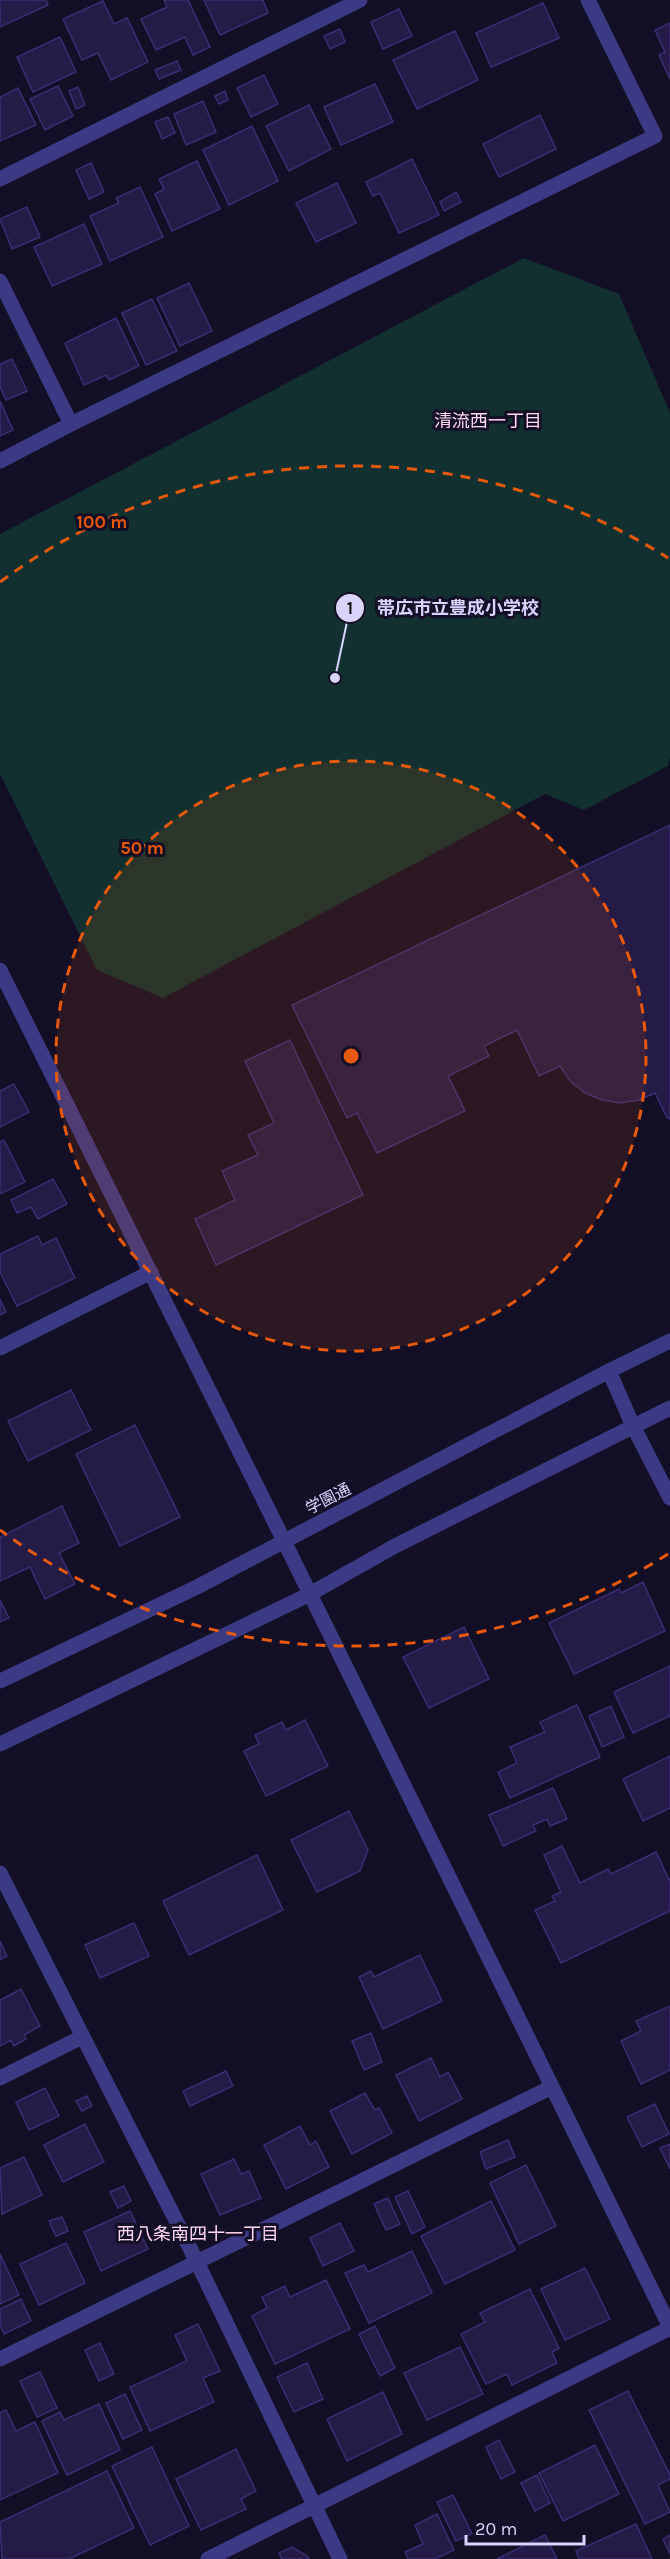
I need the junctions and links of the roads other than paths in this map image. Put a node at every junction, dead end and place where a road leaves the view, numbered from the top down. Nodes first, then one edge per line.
1 (360, 0) edge
2 (588, 0) edge
3 (0, 178) edge
4 (0, 281) edge
5 (70, 424) junction
6 (0, 461) edge
7 (0, 970) edge
8 (151, 1272) junction
9 (670, 1341) edge
10 (0, 1348) edge
11 (609, 1371) junction
12 (670, 1408) edge
13 (633, 1426) junction
14 (670, 1498) edge
15 (284, 1540) junction
16 (310, 1594) junction
17 (0, 1681) edge
18 (0, 1744) edge
19 (0, 1873) edge
20 (82, 2037) junction
21 (0, 2078) edge
22 (552, 2088) junction
23 (197, 2262) junction
24 (670, 2328) edge
25 (0, 2359) edge
26 (314, 2508) junction
27 (208, 2559) edge
28 (340, 2559) edge

1 - 3 street
2 - 5 street
4 - 5 street
5 - 6 street
7 - 8 street
8 - 10 street
8 - 15 street
9 - 11 street, 学園通
11 - 13 street
11 - 15 street, 学園通
12 - 13 street
13 - 14 street
13 - 16 street
15 - 16 street
15 - 17 street, 学園通
16 - 18 street
16 - 22 street
19 - 20 street
20 - 21 street
20 - 23 street
22 - 23 street
22 - 24 street
23 - 25 street
23 - 26 street
24 - 26 street
26 - 27 street
26 - 28 street

